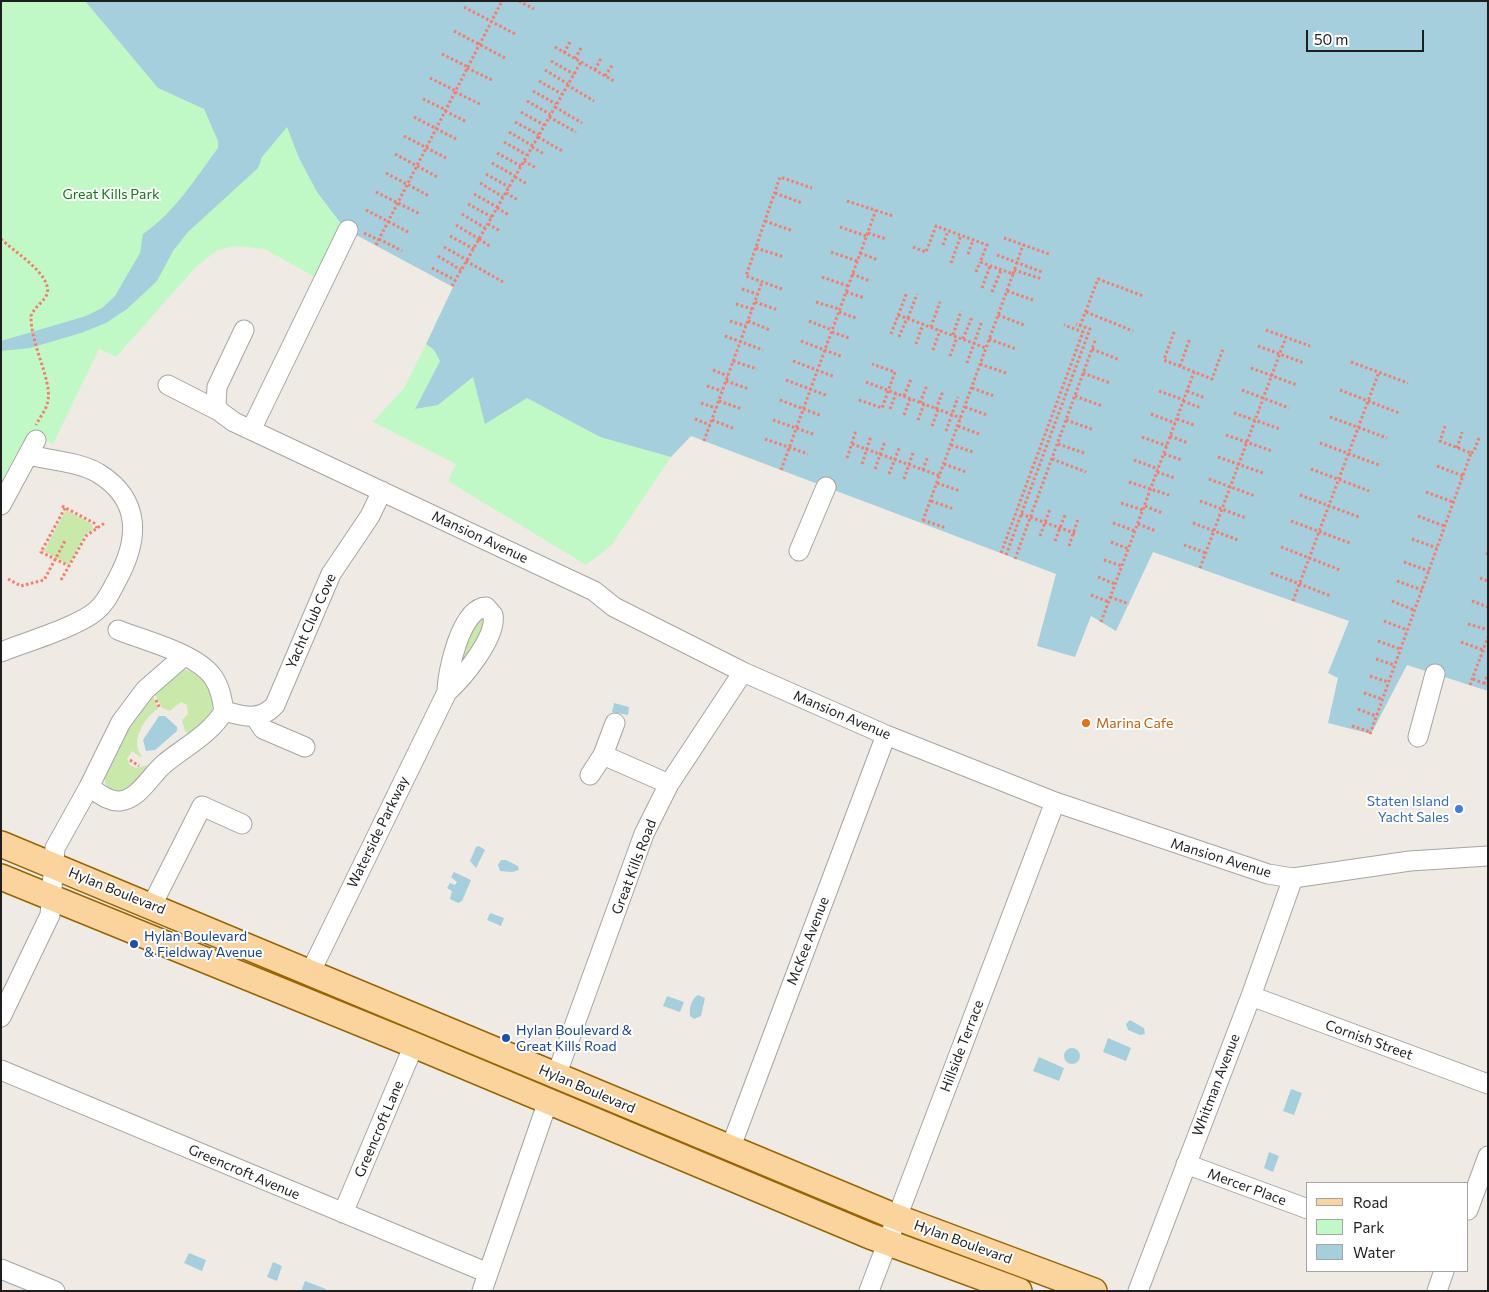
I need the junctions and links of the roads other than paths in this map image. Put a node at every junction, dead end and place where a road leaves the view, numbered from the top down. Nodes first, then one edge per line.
1 (352, 230) road end
2 (244, 330) dead end
3 (168, 385) dead end
4 (219, 411) junction
5 (243, 426) junction
6 (826, 487) dead end
7 (382, 492) junction
8 (1, 505) edge
9 (799, 552) dead end
10 (118, 630) dead end
11 (1, 652) edge
12 (184, 656) junction
13 (743, 672) junction
14 (1435, 674) dead end
15 (447, 692) dead end
16 (224, 711) junction
17 (256, 717) junction
18 (615, 723) dead end
19 (886, 734) junction
20 (1418, 737) dead end
21 (305, 747) dead end
22 (603, 755) junction
23 (590, 775) dead end
24 (669, 784) junction
25 (89, 787) junction
26 (1055, 802) junction
27 (242, 824) dead end
28 (1, 844) edge
29 (1488, 856) edge
30 (54, 865) junction
31 (1, 877) edge
32 (1293, 878) junction
33 (52, 898) junction
34 (152, 905) junction
35 (310, 973) junction
36 (1251, 996) junction
37 (1, 1017) edge
38 (414, 1045) junction
39 (1, 1070) edge
40 (556, 1076) junction
41 (1488, 1084) edge
42 (548, 1102) junction
43 (730, 1149) junction
44 (1488, 1156) edge
45 (1186, 1164) junction
46 (1476, 1202) edge
47 (1306, 1208) edge
48 (343, 1213) junction
49 (896, 1217) junction
50 (886, 1242) junction
51 (1, 1268) edge
52 (488, 1272) junction
53 (1444, 1272) edge
54 (55, 1291) edge
55 (482, 1291) edge
56 (869, 1291) edge
57 (1019, 1291) edge
58 (1094, 1291) edge
59 (1138, 1291) edge
60 (1437, 1291) edge

1 - 5 street
2 - 4 street
3 - 4 street, Mansion Avenue
4 - 5 street, Mansion Avenue
5 - 7 street, Mansion Avenue
6 - 9 street
7 - 13 street, Mansion Avenue
7 - 17 street, Yacht Club Cove
8 - 11 street
10 - 12 street
12 - 16 street
12 - 25 street
13 - 19 street, Mansion Avenue
13 - 24 street, Great Kills Road
14 - 20 street
15 - 35 street, Waterside Parkway
16 - 17 street
16 - 25 street
17 - 21 street
18 - 22 street
19 - 26 street, Mansion Avenue
19 - 43 street, McKee Avenue
22 - 23 street
22 - 24 street
24 - 40 street, Great Kills Road
25 - 30 street
26 - 32 street, Mansion Avenue
26 - 49 street, Hillside Terrace
27 - 34 street
28 - 30 main road, Hylan Boulevard
29 - 32 street, Mansion Avenue
30 - 33 street
30 - 34 main road, Hylan Boulevard
31 - 33 main road, Hylan Boulevard
32 - 36 street, Whitman Avenue
33 - 37 street
33 - 38 main road, Hylan Boulevard
34 - 35 main road, Hylan Boulevard
35 - 40 main road, Hylan Boulevard
36 - 41 street, Cornish Street
36 - 45 street, Whitman Avenue
38 - 42 main road, Hylan Boulevard
38 - 48 street, Greencroft Lane
39 - 48 street, Greencroft Avenue
40 - 43 main road, Hylan Boulevard
42 - 50 main road, Hylan Boulevard
42 - 52 street
43 - 49 main road, Hylan Boulevard
44 - 46 street
45 - 47 street, Mercer Place
45 - 59 street, Whitman Avenue
48 - 52 street, Greencroft Avenue
49 - 50 street, Hillside Terrace
49 - 58 main road, Hylan Boulevard
50 - 56 street, Hillside Terrace
50 - 57 main road, Hylan Boulevard
51 - 54 street
52 - 55 street
53 - 60 street

